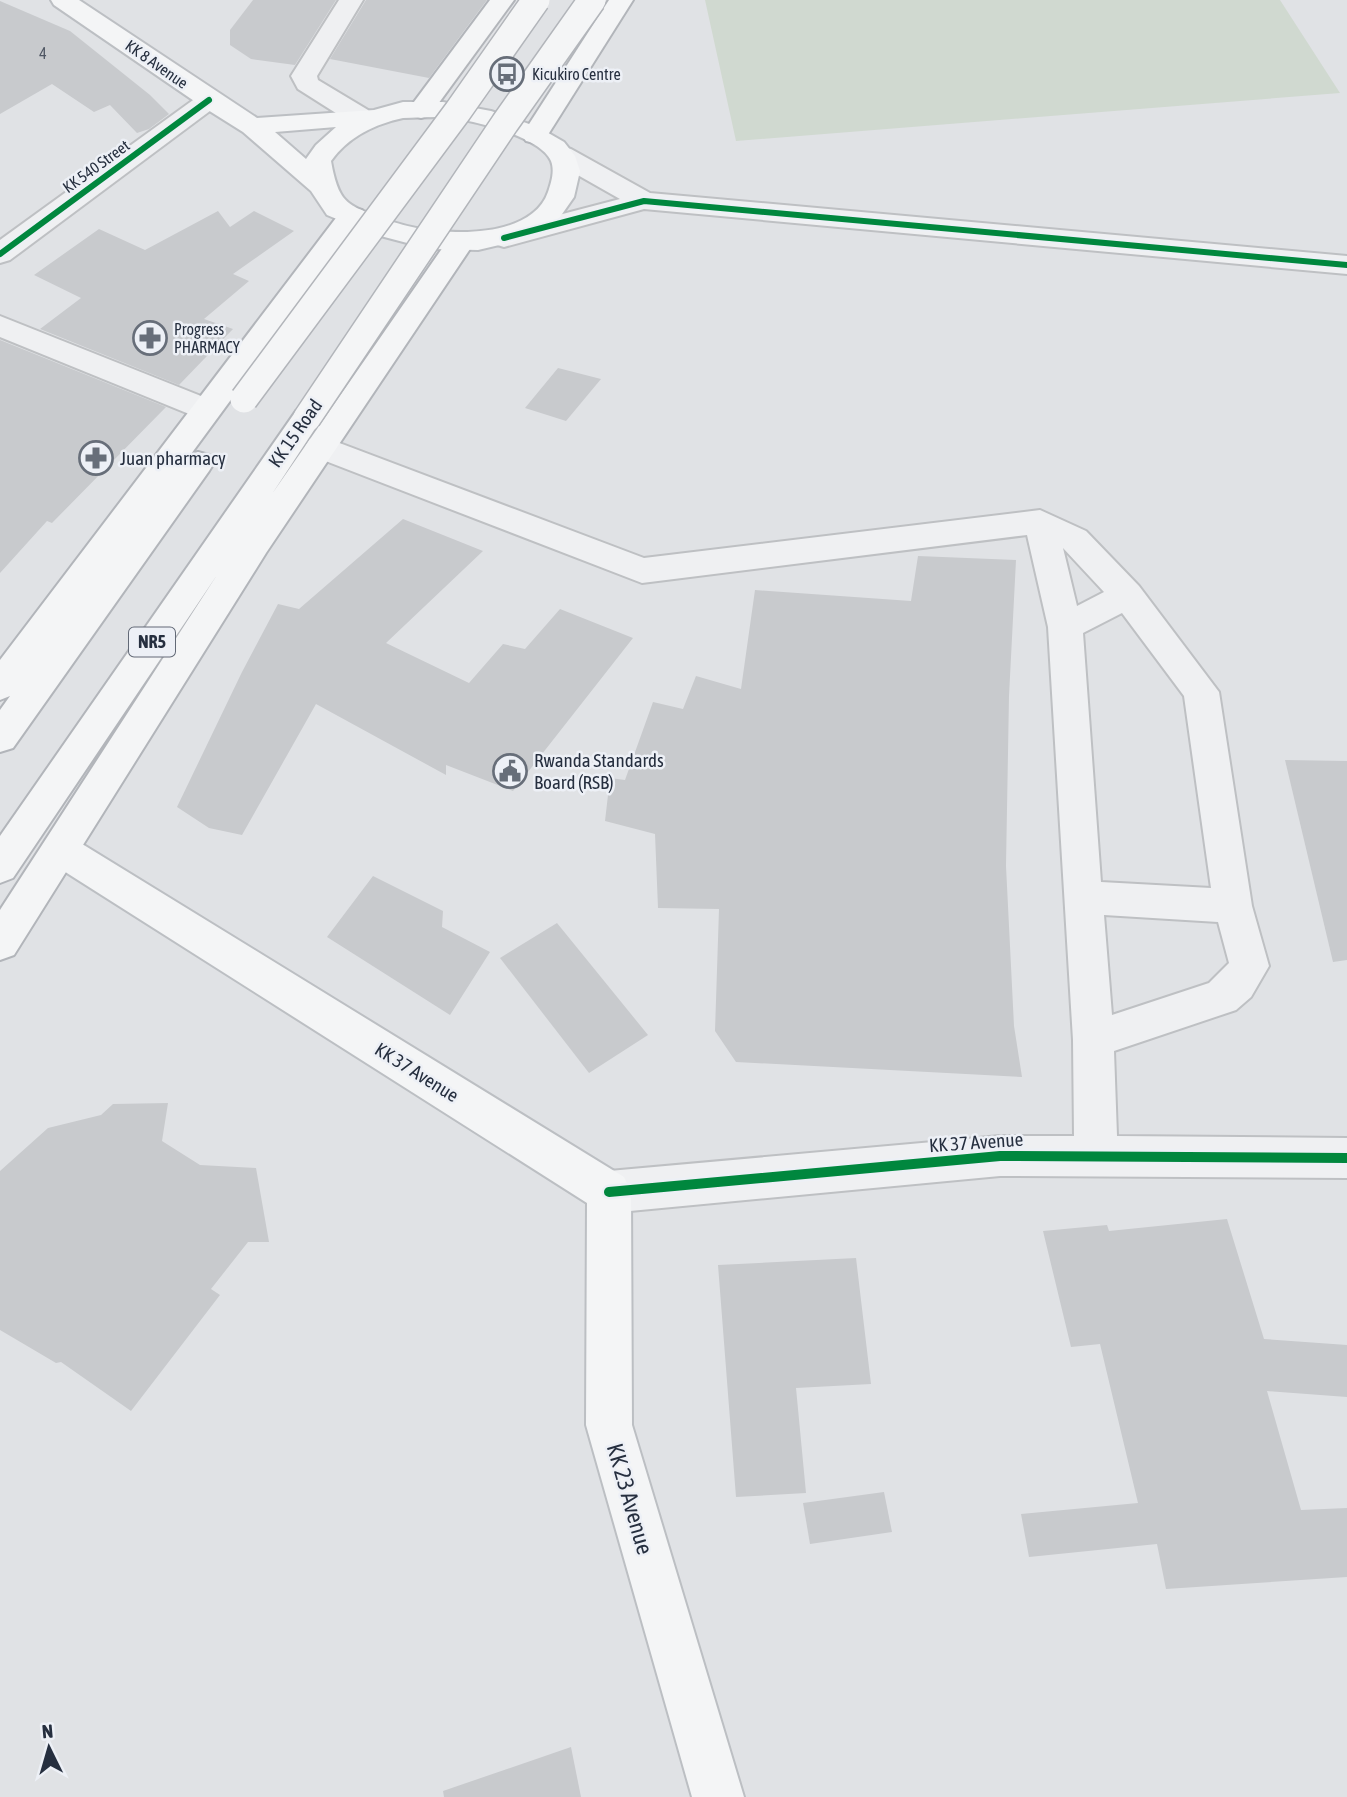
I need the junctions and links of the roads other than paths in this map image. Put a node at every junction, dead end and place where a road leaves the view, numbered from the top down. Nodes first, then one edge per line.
1 (63, 0) edge
2 (351, 0) edge
3 (502, 0) edge
4 (536, 0) edge
5 (592, 0) edge
6 (621, 0) edge
7 (209, 100) junction
8 (421, 110) junction
9 (369, 116) junction
10 (252, 126) junction
11 (535, 135) junction
12 (562, 155) junction
13 (323, 187) junction
14 (645, 201) junction
15 (352, 216) junction
16 (504, 238) junction
17 (460, 243) junction
18 (0, 254) edge
19 (1347, 265) edge
20 (0, 326) edge
21 (205, 409) junction
22 (314, 433) junction
23 (1040, 522) junction
24 (1127, 595) junction
25 (1065, 627) junction
26 (0, 686) edge
27 (0, 738) edge
28 (61, 850) junction
29 (0, 867) edge
30 (1082, 897) junction
31 (1233, 906) junction
32 (0, 943) edge
33 (1093, 1040) junction
34 (1096, 1156) junction
35 (1347, 1158) edge
36 (609, 1192) junction
37 (718, 1797) edge

1 - 7 main road, KK 8 Avenue
2 - 9 street
3 - 8 main road
4 - 27 main road, bridge
5 - 22 main road, KK 15 Road / NR5, bridge
6 - 11 main road
7 - 10 main road, KK 8 Avenue
7 - 18 street, KK 540 Street
8 - 9 main road
8 - 11 main road
9 - 10 main road
9 - 13 main road
10 - 13 main road, KK 8 Avenue
11 - 12 main road
12 - 14 street
12 - 16 main road, KK 8 Avenue
13 - 15 main road, KK 8 Avenue
14 - 16 street
14 - 19 street
15 - 17 main road, KK 8 Avenue
15 - 21 main road
16 - 17 main road, KK 8 Avenue
17 - 22 main road
20 - 21 street
21 - 26 main road
22 - 23 street
22 - 28 main road
22 - 29 main road, KK 15 Road / NR5
23 - 24 street
23 - 25 street
24 - 25 street
24 - 31 street
25 - 30 street
28 - 32 main road
28 - 36 main road, KK 37 Avenue
30 - 31 street
30 - 33 street
31 - 33 street
33 - 34 street
34 - 35 street, KK 37 Avenue
34 - 36 street, KK 37 Avenue
36 - 37 main road, KK 23 Avenue

